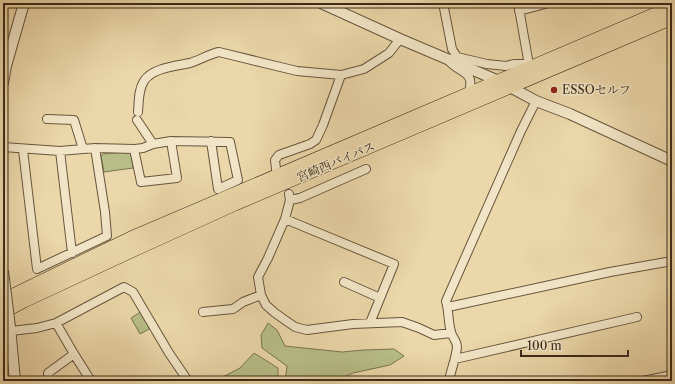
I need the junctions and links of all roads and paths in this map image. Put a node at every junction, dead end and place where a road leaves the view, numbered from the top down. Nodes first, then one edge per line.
1 (24, 3) edge
2 (321, 3) edge
3 (443, 3) edge
4 (549, 3) edge
5 (518, 7) edge
6 (672, 7) edge
7 (672, 18) edge
8 (400, 39) junction
9 (452, 58) junction
10 (535, 63) junction
11 (340, 75) junction
12 (3, 83) edge
13 (504, 84) junction
14 (463, 96) junction
15 (536, 101) junction
16 (47, 119) dead end
17 (171, 141) junction
18 (211, 141) junction
19 (153, 144) junction
20 (3, 148) edge
21 (95, 148) junction
22 (134, 148) junction
23 (83, 149) junction
24 (23, 150) junction
25 (60, 151) junction
26 (672, 161) edge
27 (366, 168) dead end
28 (276, 169) dead end
29 (285, 219) junction
30 (72, 253) junction
31 (672, 261) edge
32 (3, 271) edge
33 (344, 282) dead end
34 (262, 295) junction
35 (380, 298) junction
36 (3, 300) edge
37 (448, 307) junction
38 (3, 312) edge
39 (203, 312) dead end
40 (637, 317) dead end
41 (56, 322) junction
42 (370, 323) junction
43 (10, 329) junction
44 (451, 333) junction
45 (74, 354) junction
46 (455, 359) junction
47 (672, 375) edge
48 (15, 381) edge
49 (49, 381) edge
50 (91, 381) edge
51 (188, 381) edge
52 (449, 381) edge
53 (643, 381) edge

1 - 12 street
2 - 8 street
3 - 9 street
4 - 5 street
5 - 10 street
6 - 10 highway, 宮崎西バイパス
7 - 13 highway, 宮崎西バイパス
8 - 9 street
8 - 11 street
9 - 10 street
9 - 13 street
9 - 14 street
10 - 13 highway, 宮崎西バイパス
11 - 19 street
11 - 28 street
13 - 14 highway, 宮崎西バイパス
13 - 15 street
13 - 38 highway, 宮崎西バイパス
14 - 36 highway, 宮崎西バイパス
15 - 26 street
15 - 37 street
16 - 23 street
17 - 18 street
17 - 19 street
17 - 22 street
18 - 18 street
19 - 22 street
20 - 24 street
21 - 22 street
21 - 23 street
21 - 30 street
23 - 25 street
24 - 25 street
24 - 30 street
25 - 30 street
27 - 29 street
29 - 34 street
29 - 35 street
31 - 37 street
32 - 43 street, bridge
33 - 35 street
34 - 39 street
34 - 42 street
35 - 42 street
37 - 44 street
40 - 46 street
41 - 43 street
41 - 45 street
41 - 51 street
42 - 44 street
43 - 48 street
44 - 46 street
45 - 49 street
45 - 50 street
46 - 52 street
47 - 53 street

